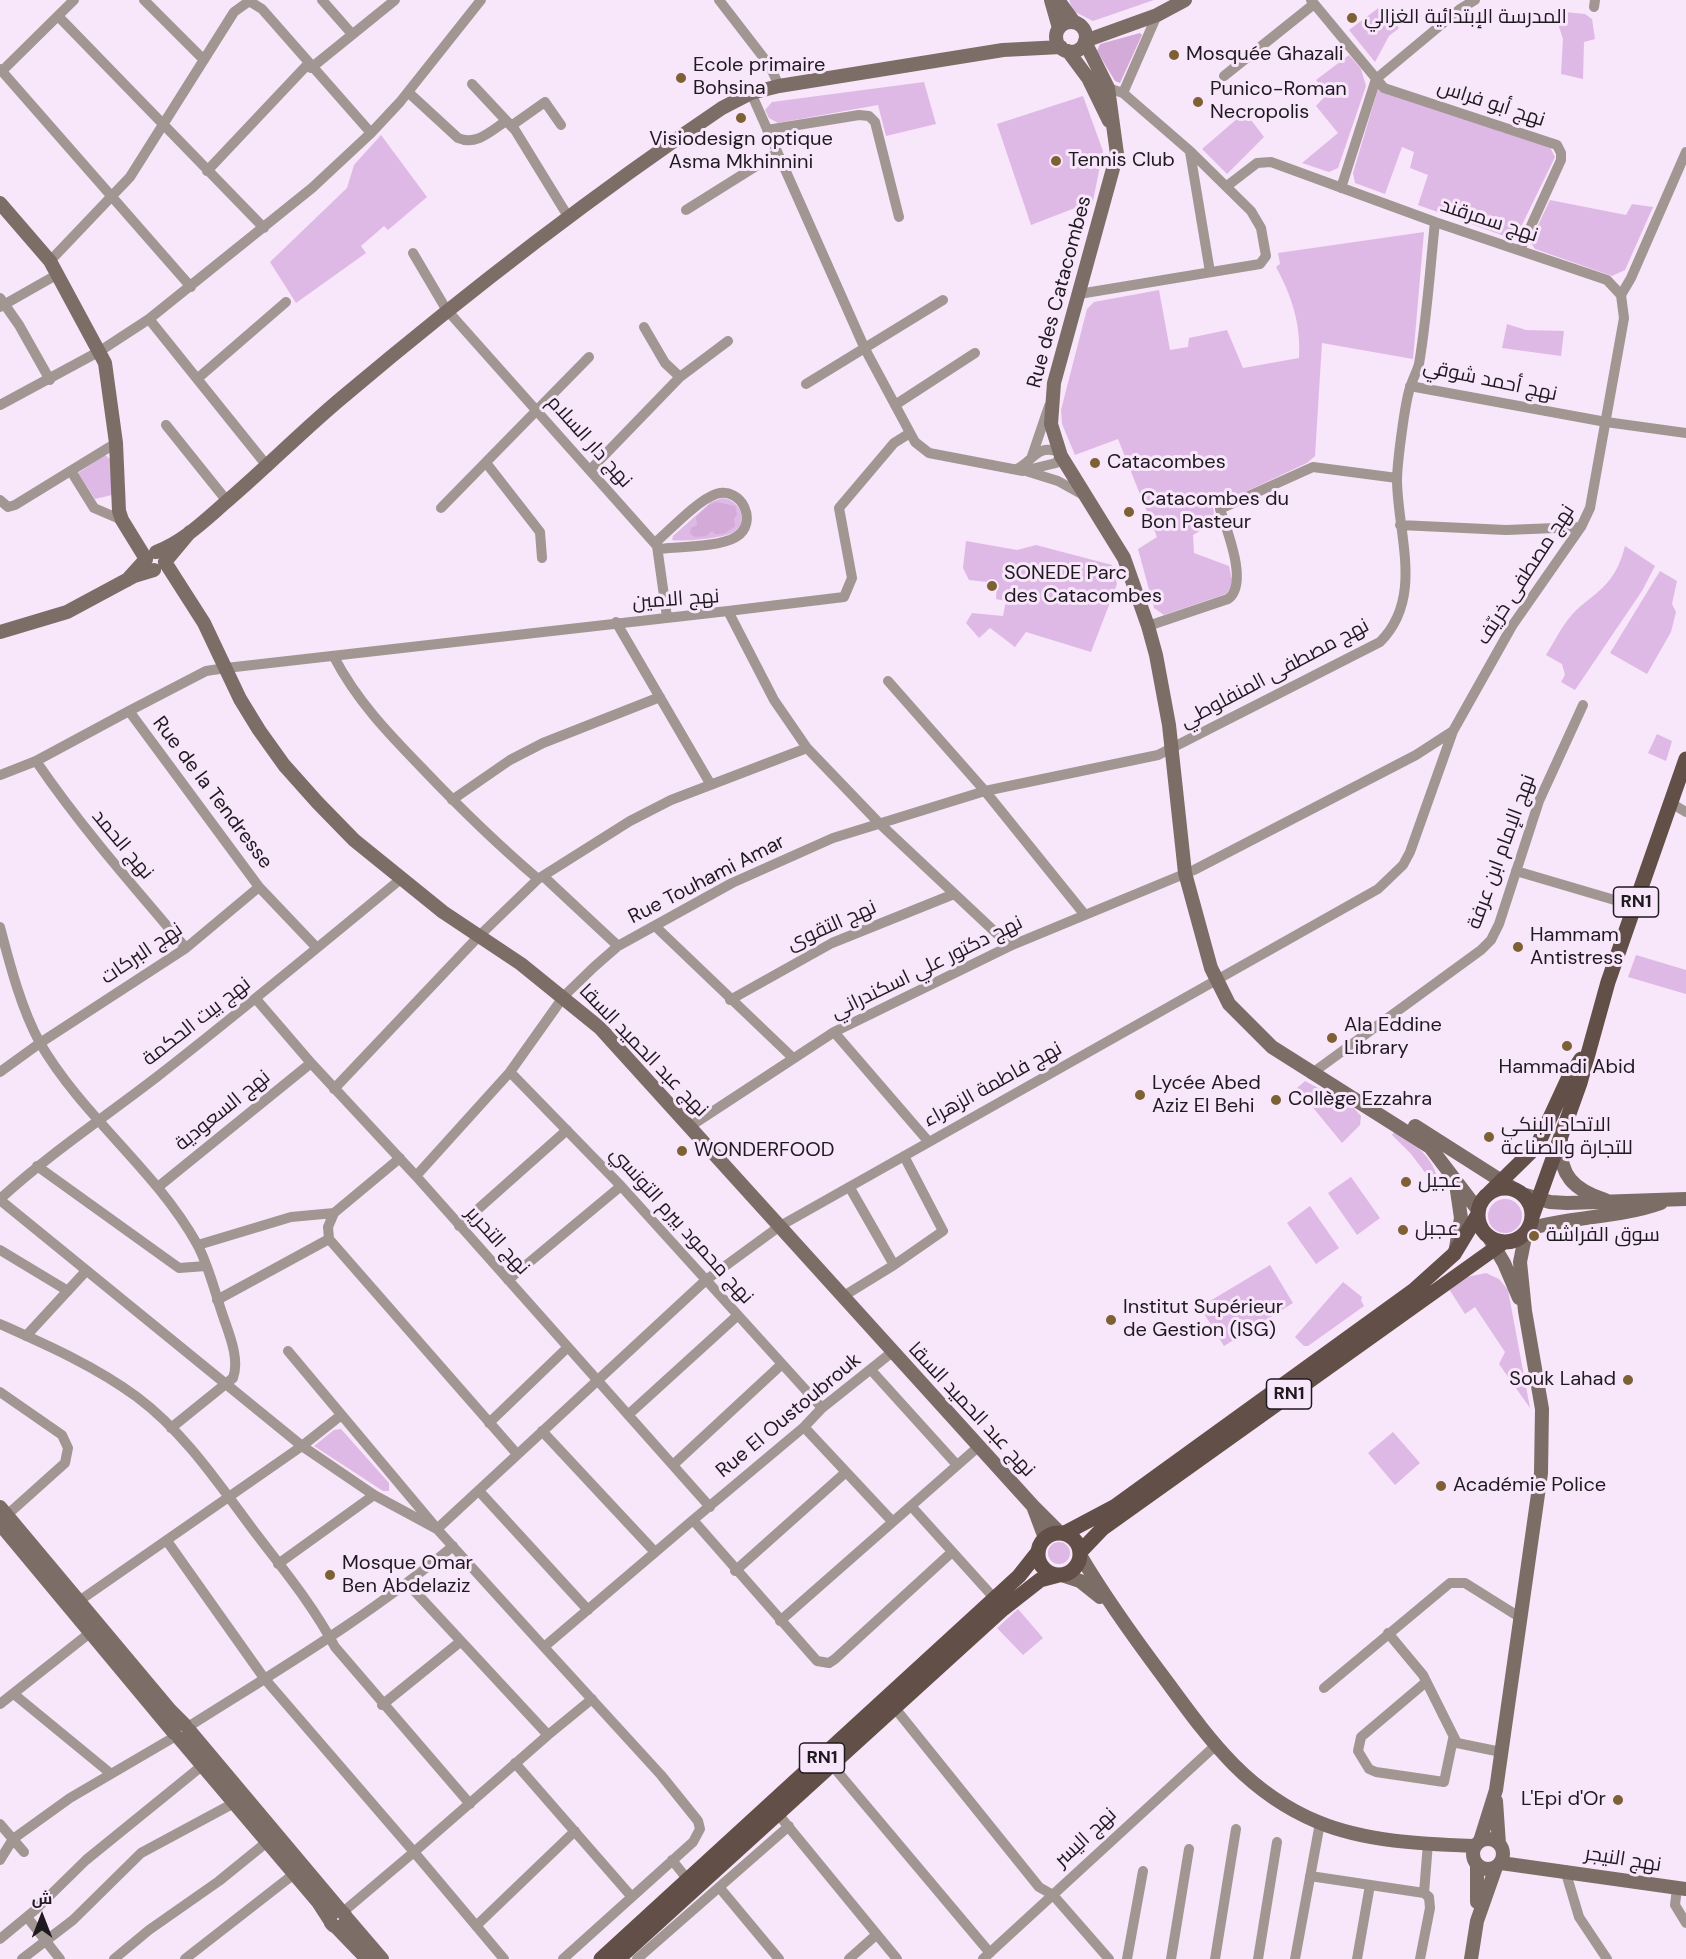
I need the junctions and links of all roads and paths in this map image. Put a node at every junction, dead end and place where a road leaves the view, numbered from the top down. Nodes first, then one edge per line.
1 (74, 0) edge
2 (144, 0) edge
3 (322, 0) edge
4 (394, 0) edge
5 (480, 0) edge
6 (719, 0) edge
7 (1051, 0) edge
8 (1058, 0) edge
9 (1185, 0) edge
10 (1475, 0) edge
11 (250, 2) edge
12 (1313, 2) edge
13 (1157, 15) junction
14 (58, 16) junction
15 (352, 34) junction
16 (1082, 34) junction
17 (1061, 40) junction
18 (204, 60) junction
19 (310, 66) junction
20 (1, 70) edge
21 (1224, 76) dead end
22 (1376, 79) junction
23 (472, 84) dead end
24 (778, 86) junction
25 (1102, 91) junction
26 (408, 92) junction
27 (752, 93) junction
28 (1123, 93) junction
29 (509, 123) junction
30 (164, 125) junction
31 (561, 125) dead end
32 (767, 130) junction
33 (371, 133) junction
34 (1190, 152) junction
35 (777, 153) junction
36 (1686, 154) edge
37 (207, 171) junction
38 (1227, 186) junction
39 (1341, 188) junction
40 (113, 198) junction
41 (2, 208) edge
42 (686, 210) dead end
43 (899, 217) dead end
44 (568, 218) junction
45 (1435, 222) junction
46 (264, 228) junction
47 (1520, 250) junction
48 (412, 253) dead end
49 (54, 267) junction
50 (1210, 272) junction
51 (191, 287) junction
52 (1079, 294) junction
53 (1621, 295) junction
54 (943, 300) dead end
55 (286, 302) dead end
56 (2, 303) edge
57 (446, 309) junction
58 (149, 319) junction
59 (644, 327) dead end
60 (728, 341) dead end
61 (865, 349) junction
62 (100, 351) junction
63 (975, 353) dead end
64 (589, 357) dead end
65 (680, 376) junction
66 (197, 379) junction
67 (50, 380) junction
68 (806, 384) dead end
69 (1410, 386) junction
70 (1052, 397) junction
71 (0, 405) edge
72 (895, 405) junction
73 (537, 412) junction
74 (1606, 422) junction
75 (166, 425) dead end
76 (910, 433) junction
77 (1686, 433) edge
78 (116, 444) junction
79 (1060, 454) junction
80 (1032, 456) junction
81 (487, 464) junction
82 (268, 466) junction
83 (590, 470) junction
84 (1020, 470) junction
85 (71, 471) junction
86 (1397, 478) junction
87 (1085, 496) junction
88 (0, 500) edge
89 (227, 501) junction
90 (441, 508) dead end
91 (122, 520) junction
92 (1400, 525) junction
93 (1581, 527) junction
94 (657, 546) junction
95 (542, 558) dead end
96 (156, 561) junction
97 (728, 612) junction
98 (667, 617) junction
99 (616, 622) junction
100 (1148, 626) junction
101 (0, 632) edge
102 (334, 657) junction
103 (226, 668) junction
104 (888, 681) dead end
105 (660, 697) junction
106 (1583, 705) dead end
107 (129, 711) junction
108 (1453, 731) junction
109 (807, 748) junction
110 (1173, 748) junction
111 (1686, 759) edge
112 (36, 761) junction
113 (0, 775) edge
114 (711, 785) junction
115 (985, 791) junction
116 (452, 800) junction
117 (1670, 802) junction
118 (1686, 812) edge
119 (879, 823) junction
120 (1190, 871) junction
121 (1516, 871) junction
122 (402, 878) junction
123 (541, 878) junction
124 (259, 887) junction
125 (954, 894) junction
126 (1635, 906) junction
127 (1085, 915) junction
128 (655, 926) junction
129 (0, 927) edge
130 (478, 937) junction
131 (618, 946) junction
132 (1010, 946) junction
133 (3, 948) edge
134 (186, 948) junction
135 (317, 948) junction
136 (1220, 979) junction
137 (564, 996) junction
138 (256, 999) junction
139 (730, 1000) junction
140 (834, 1032) junction
141 (40, 1043) junction
142 (1589, 1046) junction
143 (793, 1058) junction
144 (310, 1064) junction
145 (1314, 1071) junction
146 (0, 1072) edge
147 (510, 1072) junction
148 (334, 1089) junction
149 (99, 1122) junction
150 (689, 1127) junction
151 (567, 1130) junction
152 (1562, 1131) junction
153 (928, 1141) junction
154 (904, 1156) junction
155 (400, 1158) junction
156 (37, 1166) junction
157 (416, 1176) junction
158 (1456, 1182) junction
159 (158, 1186) junction
160 (621, 1186) junction
161 (850, 1188) junction
162 (1512, 1188) junction
163 (1686, 1199) edge
164 (0, 1200) edge
165 (1538, 1200) junction
166 (1610, 1201) junction
167 (1666, 1201) junction
168 (334, 1213) junction
169 (1478, 1213) junction
170 (459, 1226) junction
171 (780, 1226) junction
172 (1529, 1226) junction
173 (329, 1239) junction
174 (1496, 1242) junction
175 (198, 1245) junction
176 (0, 1250) edge
177 (1454, 1254) junction
178 (894, 1265) junction
179 (206, 1266) junction
180 (86, 1271) junction
181 (508, 1280) junction
182 (706, 1280) junction
183 (68, 1291) junction
184 (842, 1297) junction
185 (217, 1300) junction
186 (1525, 1311) junction
187 (738, 1315) junction
188 (0, 1324) edge
189 (26, 1336) junction
190 (568, 1347) junction
191 (288, 1351) dead end
192 (891, 1353) junction
193 (782, 1364) junction
194 (871, 1370) junction
195 (597, 1380) junction
196 (226, 1386) junction
197 (0, 1392) edge
198 (822, 1408) junction
199 (628, 1415) junction
200 (340, 1416) junction
201 (489, 1423) junction
202 (804, 1427) junction
203 (171, 1428) junction
204 (542, 1431) junction
205 (302, 1446) junction
206 (978, 1447) junction
207 (517, 1454) junction
208 (673, 1465) junction
209 (957, 1465) junction
210 (846, 1472) junction
211 (478, 1491) junction
212 (374, 1495) junction
213 (228, 1497) junction
214 (1033, 1506) junction
215 (710, 1507) junction
216 (912, 1507) junction
217 (2, 1515) edge
218 (693, 1520) junction
219 (891, 1520) junction
220 (437, 1529) junction
221 (1062, 1533) junction
222 (1045, 1538) junction
223 (167, 1541) junction
224 (453, 1546) junction
225 (654, 1551) junction
226 (952, 1552) junction
227 (1038, 1552) junction
228 (1080, 1554) junction
229 (278, 1564) junction
230 (735, 1571) junction
231 (1060, 1575) junction
232 (408, 1584) junction
233 (995, 1599) junction
234 (79, 1601) junction
235 (1110, 1606) junction
236 (588, 1610) junction
237 (1521, 1618) junction
238 (780, 1621) junction
239 (91, 1632) junction
240 (1388, 1633) junction
241 (330, 1638) junction
242 (460, 1642) junction
243 (544, 1647) junction
244 (264, 1678) junction
245 (1426, 1682) junction
246 (1324, 1688) dead end
247 (15, 1695) junction
248 (592, 1699) junction
249 (0, 1704) edge
250 (382, 1705) junction
251 (894, 1707) junction
252 (182, 1731) junction
253 (548, 1735) junction
254 (1453, 1739) junction
255 (1215, 1746) junction
256 (1501, 1752) junction
257 (516, 1763) junction
258 (831, 1764) junction
259 (202, 1766) junction
260 (110, 1773) junction
261 (1496, 1790) junction
262 (234, 1803) junction
263 (470, 1804) junction
264 (778, 1814) junction
265 (1320, 1823) junction
266 (0, 1824) edge
267 (789, 1826) junction
268 (1236, 1829) dead end
269 (575, 1831) junction
270 (13, 1839) junction
271 (267, 1842) junction
272 (1276, 1842) dead end
273 (1433, 1844) junction
274 (1189, 1849) dead end
275 (24, 1852) dead end
276 (414, 1852) junction
277 (1476, 1853) junction
278 (1499, 1856) junction
279 (0, 1860) edge
280 (672, 1860) junction
281 (1560, 1869) junction
282 (1143, 1872) dead end
283 (294, 1874) junction
284 (1310, 1876) junction
285 (688, 1880) junction
286 (1370, 1885) junction
287 (712, 1886) junction
288 (1682, 1889) edge
289 (1424, 1893) junction
290 (1053, 1895) junction
291 (631, 1896) junction
292 (27, 1917) junction
293 (339, 1917) junction
294 (1477, 1921) junction
295 (1686, 1923) edge
296 (476, 1926) junction
297 (876, 1935) junction
298 (0, 1939) edge
299 (46, 1941) junction
300 (631, 1956) edge
301 (987, 1956) edge
302 (22, 1959) edge
303 (60, 1959) edge
304 (114, 1959) edge
305 (185, 1959) edge
306 (367, 1959) edge
307 (382, 1959) edge
308 (504, 1959) edge
309 (563, 1959) edge
310 (601, 1959) edge
311 (779, 1959) edge
312 (849, 1959) edge
313 (897, 1959) edge
314 (1109, 1959) edge
315 (1126, 1959) edge
316 (1171, 1959) edge
317 (1215, 1959) edge
318 (1258, 1959) edge
319 (1295, 1959) edge
320 (1357, 1959) edge
321 (1420, 1959) edge
322 (1471, 1959) edge
323 (1607, 1959) edge

1 - 14 street
2 - 18 street
3 - 15 street
4 - 15 street
5 - 26 street
6 - 24 street
7 - 17 main road
8 - 16 main road
9 - 13 main road
10 - 22 street
11 - 18 street
11 - 19 street
12 - 21 street
12 - 22 street
13 - 16 main road
13 - 28 street
14 - 20 street
14 - 30 street
15 - 19 street
16 - 17 main road
16 - 17 main road
16 - 25 main road
17 - 24 main road
17 - 25 main road
18 - 30 street
19 - 33 street
19 - 37 street
20 - 40 street
22 - 39 street
22 - 47 street, نهج أبو فراس
23 - 29 street
24 - 27 main road
25 - 28 street
25 - 52 main road, Rue des Catacombes
26 - 29 street
26 - 33 street
27 - 32 street
27 - 44 main road
28 - 34 street
29 - 31 street
29 - 44 street
30 - 37 street
30 - 40 street
32 - 35 street
32 - 43 street
33 - 46 street
34 - 38 street
34 - 50 street
35 - 42 street
35 - 61 street
36 - 53 street
37 - 46 street
38 - 39 street, نهج سمرقند
38 - 50 street
39 - 45 street, نهج سمرقند
40 - 49 street
40 - 51 street
41 - 49 main road, نهج عبد الحميد السقا
44 - 57 main road
45 - 47 street, نهج سمرقند
45 - 69 street, نهج أحمد شوقي
46 - 51 street
47 - 53 street, نهج سمرقند
48 - 57 street, نهج دار السلام
49 - 56 street
49 - 62 main road, نهج عبد الحميد السقا
50 - 52 street
51 - 58 street
52 - 70 main road, Rue des Catacombes
53 - 74 street, نهج مصطفى خريّف
54 - 61 street
55 - 66 street
56 - 67 street
57 - 73 street, نهج دار السلام
57 - 82 main road
58 - 62 street
58 - 66 street
59 - 65 street
60 - 65 street
61 - 68 street
61 - 72 street
62 - 67 street
62 - 78 main road, نهج عبد الحميد السقا
63 - 72 street
64 - 73 street
65 - 83 street
66 - 82 street
67 - 71 street
69 - 74 street, نهج أحمد شوقي
69 - 86 street, نهج مصطفى المنفلوطي
70 - 79 main road, Rue des Catacombes
70 - 80 street
72 - 76 street
73 - 81 street
73 - 83 street, نهج دار السلام
74 - 77 street, نهج أحمد شوقي
74 - 93 street, نهج مصطفى خريّف
75 - 89 street
76 - 84 street
76 - 97 street
78 - 85 street
78 - 91 main road, نهج عبد الحميد السقا
79 - 80 street
79 - 84 street
79 - 87 main road, Rue des Catacombes
80 - 84 street
81 - 90 street
81 - 95 street
82 - 89 main road
83 - 94 street, نهج دار السلام
84 - 87 street
85 - 88 street
85 - 91 street
86 - 92 street, نهج مصطفى المنفلوطي
86 - 100 street
87 - 100 main road, Rue des Catacombes
89 - 96 main road
91 - 96 main road, نهج عبد الحميد السقا
92 - 93 street
92 - 110 street, نهج مصطفى المنفلوطي
93 - 108 street, نهج مصطفى خريّف
94 - 94 street
94 - 98 street
96 - 101 main road
96 - 103 main road, نهج عبد الحميد السقا
97 - 98 street, نهج الامين
97 - 109 street, نهج الامين
98 - 99 street, نهج الامين
99 - 102 street, نهج الامين
99 - 105 street
100 - 110 main road, Rue des Catacombes
102 - 103 street, نهج الامين
102 - 116 street
103 - 107 street, نهج الامين
103 - 122 main road, نهج عبد الحميد السقا
104 - 115 street
105 - 114 street
105 - 116 street
106 - 121 street, نهج الإمام ابن عرفة
107 - 112 street, Rue de la Tendresse
107 - 124 street, Rue de la Tendresse
108 - 120 street, نهج مصطفى خريّف
108 - 136 street, نهج فاطمة الزهراء
109 - 114 street
109 - 119 street, نهج الامين
110 - 115 street, Rue Touhami Amar
110 - 120 main road, Rue des Catacombes
111 - 117 main road, RN1
112 - 113 street, Rue de la Tendresse
112 - 134 street, نهج الحمد
114 - 123 street
115 - 119 street, Rue Touhami Amar
115 - 127 street
116 - 123 street
117 - 118 street
117 - 126 main road, RN1
119 - 125 street, نهج الامين
119 - 128 street, Rue Touhami Amar
120 - 127 street, نهج دكتور علي اسكندراني
120 - 136 main road, Rue des Catacombes
121 - 126 street
121 - 145 street, نهج الإمام ابن عرفة
122 - 130 main road, نهج عبد الحميد السقا
122 - 135 street, نهج بيت الحكمة
123 - 130 street
123 - 131 street
124 - 134 street, نهج البركات
124 - 135 street, Rue de la Tendresse
125 - 132 street, نهج الامين
125 - 139 street, نهج التقوى
126 - 142 main road, RN1
127 - 132 street, نهج دكتور علي اسكندراني
128 - 131 street, Rue Touhami Amar
128 - 139 street
129 - 133 street
130 - 137 main road, نهج عبد الحميد السقا
130 - 148 street
131 - 137 street, Rue Touhami Amar
132 - 140 street, نهج دكتور علي اسكندراني
133 - 141 street
134 - 141 street, نهج البركات
135 - 138 street, نهج بيت الحكمة
136 - 145 main road, Rue des Catacombes
136 - 153 street, نهج فاطمة الزهراء
137 - 147 street, Rue Touhami Amar
137 - 150 main road, نهج عبد الحميد السقا
138 - 144 street, نهج التحرير
138 - 149 street, نهج بيت الحكمة
139 - 143 street
140 - 143 street, نهج دكتور علي اسكندراني
140 - 153 street
141 - 146 street, نهج البركات
141 - 149 street
142 - 152 main road, RN1
142 - 162 main road, RN1
143 - 150 street, نهج دكتور علي اسكندراني
144 - 148 street, نهج التحرير
144 - 159 street, نهج السعودية
145 - 158 main road, Rue des Catacombes
145 - 162 main road, Rue des Catacombes
147 - 151 street, نهج محمود بيرم التونسي
147 - 157 street, Rue Touhami Amar
148 - 155 street, نهج التحرير
149 - 156 street, نهج بيت الحكمة
149 - 159 street
150 - 171 main road, نهج عبد الحميد السقا
151 - 160 street, نهج محمود بيرم التونسي
151 - 170 street
152 - 165 main road, RN1
152 - 166 main road
153 - 154 street, نهج فاطمة الزهراء
154 - 161 street, نهج فاطمة الزهراء
154 - 178 street
155 - 157 street, نهج التحرير
155 - 168 street
156 - 164 street, نهج بيت الحكمة
156 - 179 street
157 - 170 street, نهج التحرير
158 - 169 main road, Rue des Catacombes
158 - 177 main road
159 - 175 street
160 - 181 street
160 - 182 street, نهج محمود بيرم التونسي
161 - 171 street, نهج فاطمة الزهراء
161 - 178 street
162 - 165 main road, Rue des Catacombes
162 - 169 main road, RN1
162 - 172 main road
163 - 167 main road
164 - 180 street
165 - 166 main road, Rue des Catacombes
165 - 172 main road, RN1
166 - 167 main road, Rue des Catacombes
167 - 172 main road
168 - 173 street
168 - 175 street
169 - 174 main road
169 - 177 main road, RN1
170 - 181 street, نهج التحرير
171 - 182 street, نهج فاطمة الزهراء
171 - 184 main road, نهج عبد الحميد السقا
172 - 174 main road, RN1
172 - 186 main road
173 - 185 street
173 - 201 street
174 - 186 main road
174 - 228 main road, RN1
175 - 179 street
176 - 183 street
177 - 221 main road, RN1
178 - 184 street
179 - 185 street
180 - 183 street
180 - 196 street
181 - 190 street, نهج التحرير
182 - 187 street, نهج محمود بيرم التونسي
182 - 195 street, نهج فاطمة الزهراء
183 - 189 street
184 - 192 main road, نهج عبد الحميد السقا
185 - 196 street
186 - 237 main road
187 - 193 street, نهج محمود بيرم التونسي
187 - 199 street
188 - 189 street
189 - 203 street
190 - 195 street, نهج التحرير
190 - 201 street
191 - 200 street
192 - 194 street, Rue El Oustoubrouk
192 - 206 main road, نهج عبد الحميد السقا
193 - 198 street, نهج محمود بيرم التونسي
193 - 208 street
194 - 198 street, Rue El Oustoubrouk
194 - 209 street
195 - 199 street, نهج التحرير
195 - 204 street, نهج فاطمة الزهراء
196 - 203 street
196 - 205 street
197 - 217 street
198 - 202 street, Rue El Oustoubrouk
199 - 208 street, نهج التحرير
200 - 205 street
200 - 220 street
201 - 207 street
202 - 210 street
202 - 215 street, Rue El Oustoubrouk
203 - 213 street
204 - 207 street, نهج فاطمة الزهراء
204 - 225 street
205 - 212 street
205 - 213 street
206 - 209 street
206 - 214 main road, نهج عبد الحميد السقا
207 - 211 street, نهج فاطمة الزهراء
208 - 215 street, نهج التحرير
209 - 216 street
210 - 219 street
210 - 230 street
211 - 220 street, نهج فاطمة الزهراء
211 - 236 street
212 - 220 street
212 - 229 street
213 - 223 street
213 - 229 street
214 - 221 main road, نهج عبد الحميد السقا
214 - 222 main road
215 - 218 street, Rue El Oustoubrouk
216 - 219 street
216 - 226 street
217 - 234 main road
217 - 239 main road
218 - 225 street, Rue El Oustoubrouk
218 - 230 street
219 - 238 street
220 - 224 street
221 - 222 main road, RN1
221 - 228 main road
222 - 227 main road, RN1
223 - 234 street
223 - 244 street
224 - 232 street
224 - 243 street
225 - 236 street, Rue El Oustoubrouk
226 - 233 street
226 - 238 street
227 - 231 main road
227 - 233 main road, RN1
228 - 231 main road, RN1
228 - 235 main road
229 - 241 street
230 - 238 street
231 - 235 main road
231 - 251 main road, RN1
232 - 241 street
232 - 242 street
233 - 285 main road, RN1
234 - 252 main road
235 - 255 main road
236 - 243 street, Rue El Oustoubrouk
237 - 240 street
237 - 256 main road
239 - 247 street
239 - 252 main road
240 - 245 street
240 - 246 street
241 - 244 street
241 - 250 street
242 - 250 street
242 - 253 street
243 - 248 street
244 - 252 street
244 - 276 street
245 - 254 street
245 - 254 street
247 - 249 street
247 - 260 street
248 - 253 street
248 - 280 street
250 - 263 street
251 - 258 main road, RN1
251 - 290 street
252 - 259 main road
252 - 260 street
252 - 293 main road
253 - 257 street
254 - 256 street
255 - 265 main road
255 - 290 street, نهج اليسر
256 - 261 main road
257 - 263 street
257 - 269 street
258 - 264 main road, RN1
258 - 301 street
259 - 262 main road
259 - 292 street
260 - 270 street
261 - 277 main road
261 - 278 main road
262 - 271 main road
262 - 299 street
263 - 276 street
264 - 267 street
264 - 287 main road, RN1
265 - 273 main road
265 - 284 street
266 - 270 street
267 - 287 street
267 - 297 street
268 - 317 street
269 - 291 street
269 - 296 street
270 - 275 street
270 - 279 street
271 - 283 main road
271 - 304 street
272 - 318 street
273 - 277 main road
273 - 289 street
274 - 316 street
276 - 293 street
276 - 296 street
277 - 278 main road
277 - 278 main road
277 - 294 main road
278 - 281 main road, نهج النيجر
278 - 294 main road
280 - 285 street
280 - 291 street
281 - 288 main road, نهج النيجر
281 - 323 street
282 - 315 street
283 - 293 main road
283 - 305 street
284 - 286 street
284 - 319 street
285 - 310 main road, RN1
286 - 289 street
286 - 320 street
287 - 300 main road, RN1
287 - 311 street
288 - 295 street
289 - 321 street
290 - 301 street, نهج اليسر
290 - 314 street
291 - 309 street
292 - 298 street
292 - 299 street
293 - 306 main road
293 - 307 main road
294 - 322 main road
296 - 308 street
297 - 312 street
297 - 313 street
299 - 302 street
299 - 303 street

